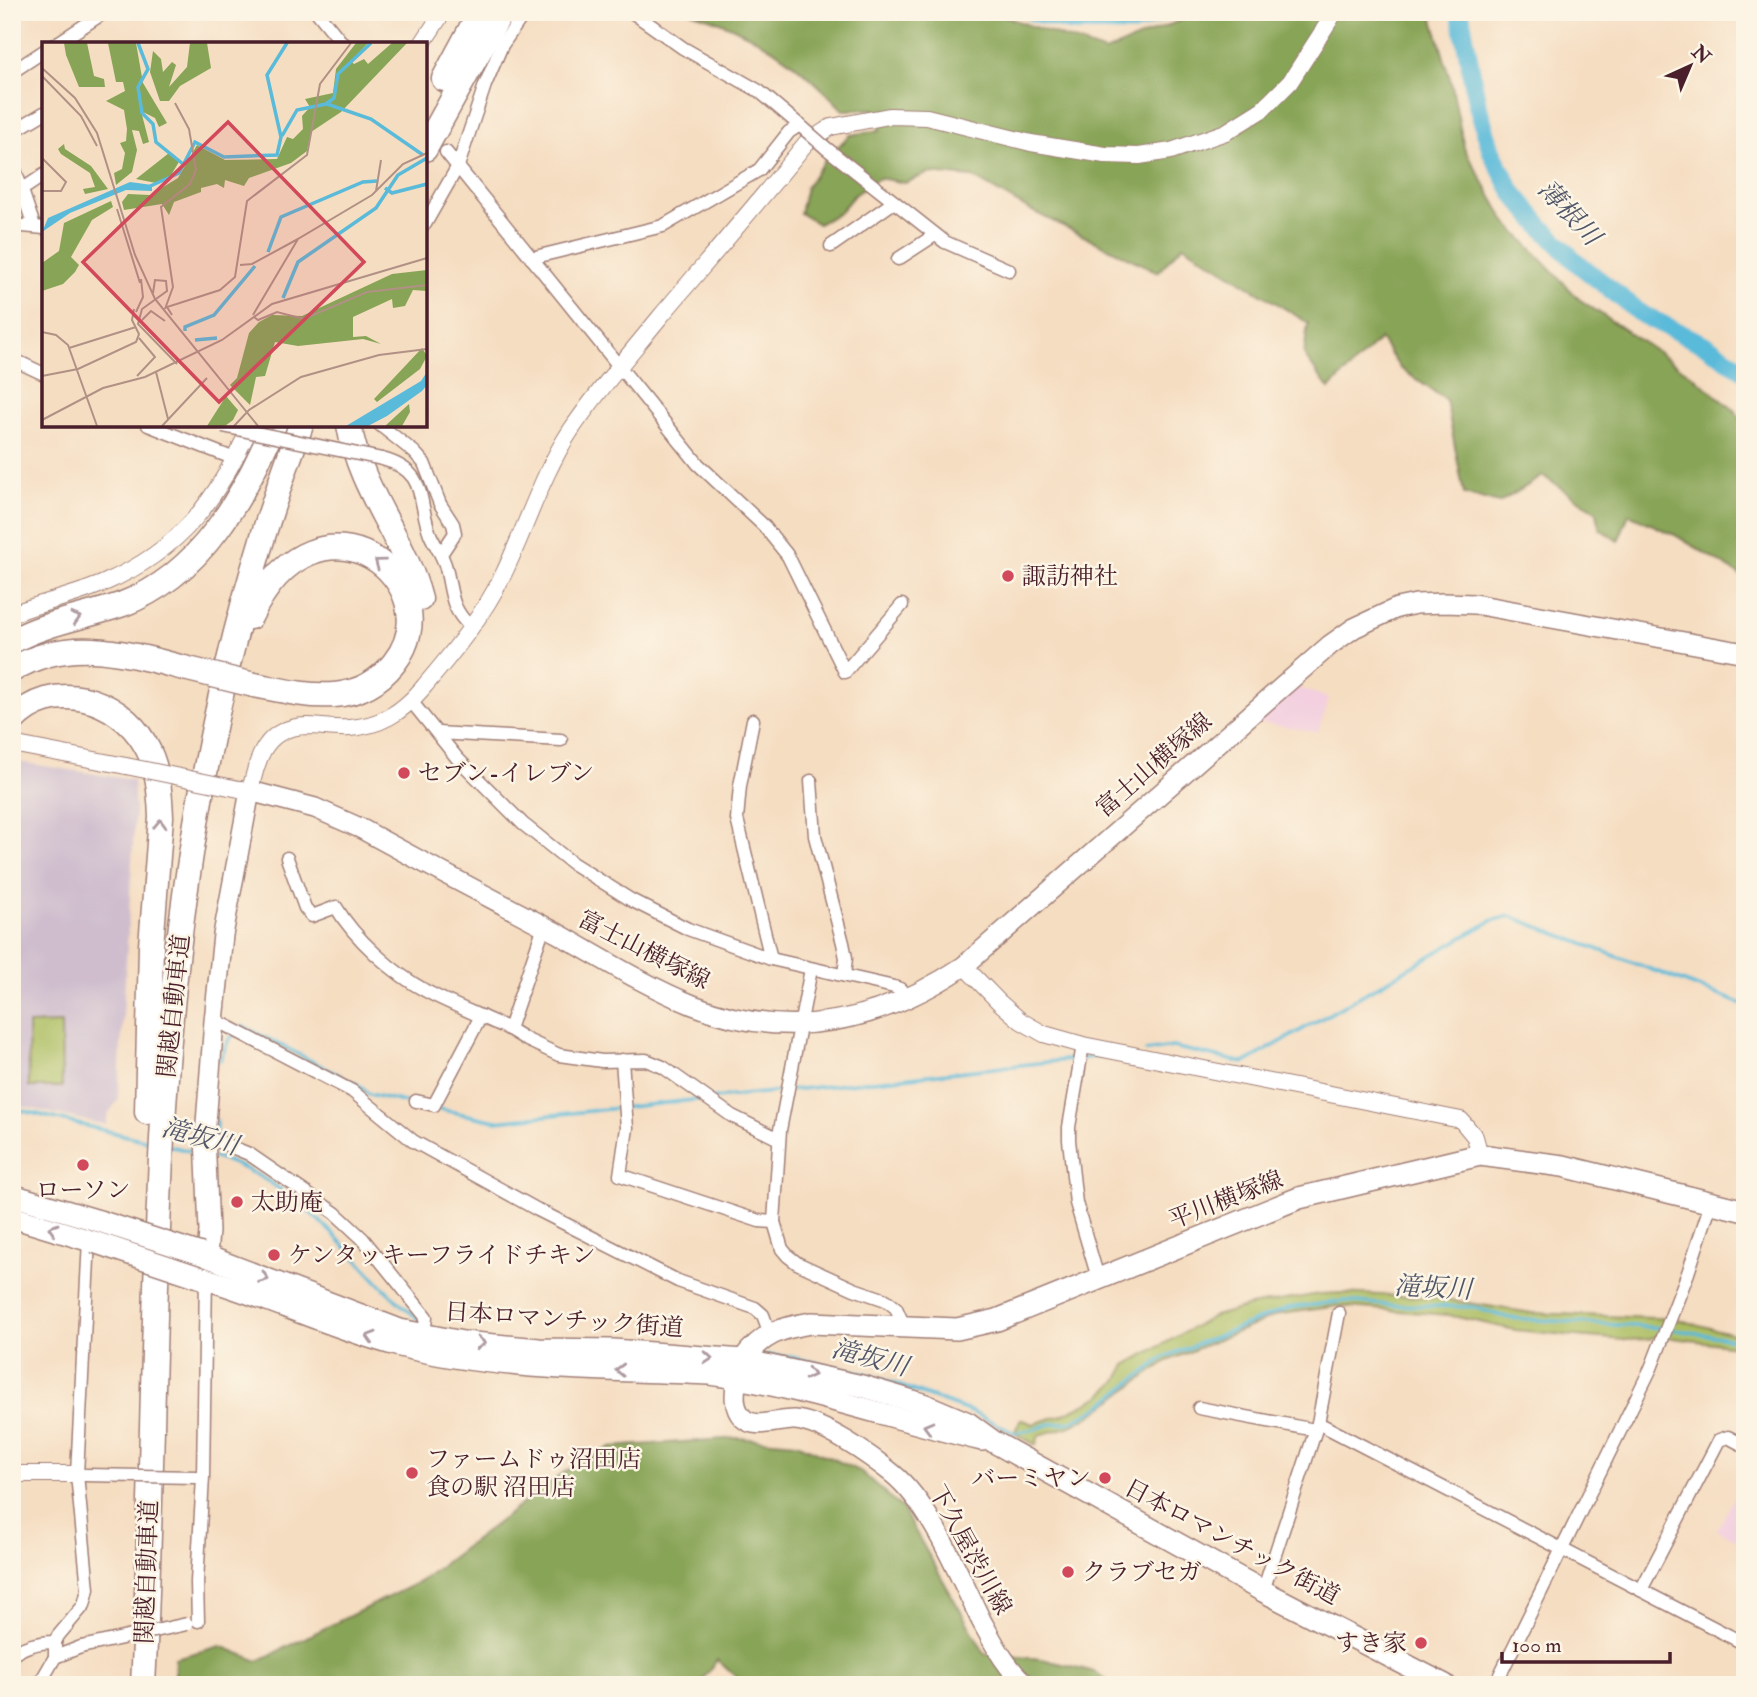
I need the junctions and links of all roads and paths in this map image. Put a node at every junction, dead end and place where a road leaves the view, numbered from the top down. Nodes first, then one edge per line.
1 (104, 12) edge
2 (317, 12) edge
3 (443, 12) edge
4 (480, 12) edge
5 (501, 12) edge
6 (525, 12) edge
7 (632, 12) edge
8 (1335, 12) edge
9 (72, 39) edge
10 (341, 42) edge
11 (423, 42) edge
12 (42, 52) edge
13 (12, 72) edge
14 (427, 109) edge
15 (42, 114) edge
16 (802, 126) junction
17 (12, 132) edge
18 (432, 153) edge
19 (12, 161) edge
20 (458, 166) junction
21 (42, 176) edge
22 (23, 189) junction
23 (894, 202) junction
24 (427, 220) edge
25 (12, 225) edge
26 (39, 227) edge
27 (935, 235) junction
28 (831, 246) dead end
29 (531, 258) junction
30 (898, 259) dead end
31 (1009, 270) dead end
32 (12, 359) edge
33 (618, 367) junction
34 (42, 373) edge
35 (153, 427) edge
36 (231, 427) edge
37 (250, 427) edge
38 (273, 427) edge
39 (282, 427) edge
40 (300, 427) edge
41 (349, 427) edge
42 (382, 427) edge
43 (235, 459) junction
44 (441, 554) junction
45 (902, 605) dead end
46 (12, 614) edge
47 (470, 626) junction
48 (12, 642) edge
49 (1745, 653) edge
50 (12, 670) edge
51 (183, 674) junction
52 (12, 686) edge
53 (253, 691) junction
54 (411, 701) junction
55 (753, 720) dead end
56 (12, 721) edge
57 (437, 733) junction
58 (561, 740) dead end
59 (19, 745) edge
60 (811, 782) dead end
61 (245, 790) junction
62 (287, 858) dead end
63 (183, 919) junction
64 (544, 926) junction
65 (771, 959) junction
66 (964, 965) junction
67 (811, 969) junction
68 (844, 975) junction
69 (909, 999) junction
70 (481, 1016) junction
71 (214, 1021) junction
72 (800, 1024) junction
73 (509, 1028) junction
74 (1083, 1045) junction
75 (622, 1060) junction
76 (416, 1101) dead end
77 (147, 1112) junction
78 (779, 1139) junction
79 (205, 1148) junction
80 (1480, 1155) junction
81 (12, 1195) edge
82 (1711, 1203) junction
83 (1745, 1211) edge
84 (12, 1217) edge
85 (774, 1222) junction
86 (94, 1234) junction
87 (204, 1255) junction
88 (203, 1278) junction
89 (1098, 1278) junction
90 (1339, 1313) dead end
91 (904, 1326) junction
92 (770, 1334) junction
93 (424, 1335) junction
94 (740, 1369) junction
95 (1199, 1408) dead end
96 (1316, 1427) junction
97 (1745, 1446) edge
98 (12, 1474) edge
99 (81, 1474) junction
100 (200, 1477) junction
101 (1562, 1549) junction
102 (1641, 1590) junction
103 (1263, 1591) junction
104 (211, 1615) dead end
105 (192, 1623) junction
106 (55, 1642) junction
107 (1745, 1644) edge
108 (12, 1655) edge
109 (55, 1657) junction
110 (39, 1685) edge
111 (126, 1685) edge
112 (143, 1685) edge
113 (1027, 1685) edge
114 (1445, 1685) edge
115 (1495, 1685) edge

1 - 9 street
2 - 10 street
3 - 11 street
4 - 14 highway
5 - 18 highway
6 - 20 street
7 - 16 street
8 - 33 street
12 - 13 street
15 - 17 street
16 - 23 street, bridge
16 - 29 street
18 - 20 street
19 - 22 street
20 - 24 street
20 - 29 street
21 - 22 street
22 - 26 street
23 - 27 street
23 - 28 street
25 - 26 street
27 - 30 street
27 - 31 street
29 - 33 street
32 - 34 street
33 - 45 street
33 - 47 street
35 - 43 street
36 - 44 street, bridge
37 - 43 street
48 -> 38 highway
39 - 77 highway, 関越自動車道
40 - 63 highway, 関越自動車道
41 - 53 highway
42 - 44 street
43 - 46 street
44 - 47 street
47 - 54 street
49 - 66 main road, 富士山横塚線
50 - 51 highway
51 - 52 highway
51 - 53 highway
53 -> 63 highway
54 - 57 street
54 - 61 street
55 - 65 street
77 -> 56 highway
57 - 58 street
57 - 65 street
59 - 61 street, bridge
60 - 68 street
61 - 64 main road, 富士山横塚線
61 - 71 main road
62 - 70 street
63 - 112 highway, 関越自動車道
64 - 72 main road, 富士山横塚線
64 - 73 street
65 - 67 street
66 - 69 main road, 富士山横塚線
66 - 74 street
67 - 68 street
67 - 72 street
68 - 69 street
69 - 72 main road, 富士山横塚線
70 - 73 street
70 - 76 street
71 - 79 main road
71 - 92 street
72 - 78 street
73 - 75 street
74 - 80 street
74 - 89 street
75 - 78 street
75 - 85 street
77 - 111 highway, 関越自動車道
78 - 85 street
79 - 87 main road
79 - 93 street
80 - 82 main road, 平川横塚線
80 - 89 main road, 平川横塚線
81 - 86 main road, 日本ロマンチック街道
82 - 83 main road, 平川横塚線
82 - 101 street
86 -> 84 main road, 日本ロマンチック街道
85 - 91 street
86 - 87 main road, 日本ロマンチック街道, bridge
86 - 88 main road, 日本ロマンチック街道, bridge
86 - 99 street
87 - 88 street
87 -> 93 main road, 日本ロマンチック街道
94 -> 88 main road, 日本ロマンチック街道
88 - 100 street
89 - 91 main road, 平川横塚線
90 - 96 street
91 - 92 main road, 平川横塚線
92 - 94 main road, 平川横塚線
93 -> 94 main road, 日本ロマンチック街道
94 - 103 main road, 日本ロマンチック街道
94 - 113 main road, 下久屋渋川線
95 - 96 street
96 - 101 street
96 - 103 street
97 - 102 street
98 - 99 street
99 - 100 street, bridge
99 - 106 street
100 - 105 street
101 - 102 street
101 - 115 street
102 - 107 street
103 - 114 main road, 日本ロマンチック街道
104 - 105 street
105 - 109 street, bridge
106 - 108 street
106 - 109 street
109 - 110 street

